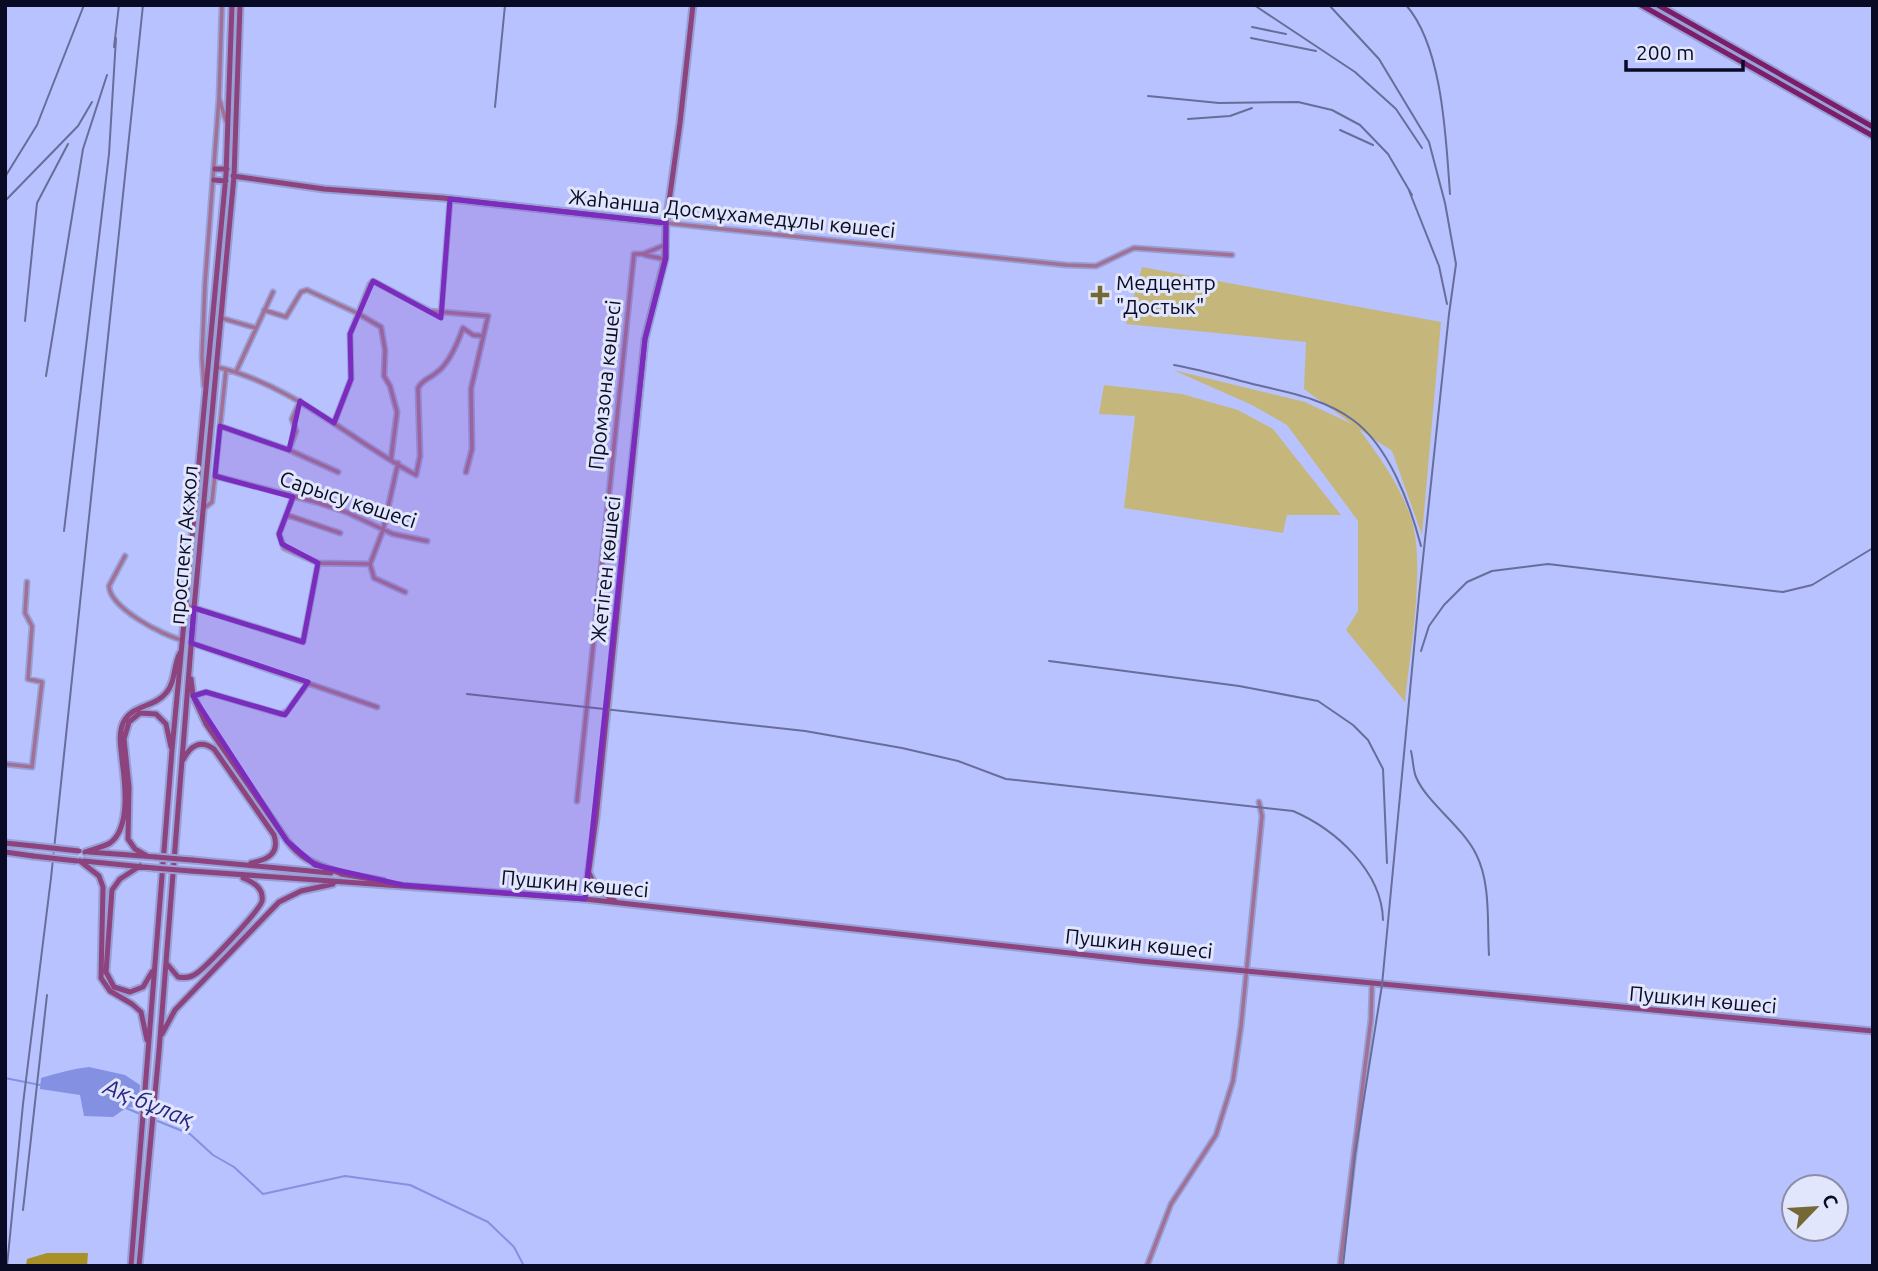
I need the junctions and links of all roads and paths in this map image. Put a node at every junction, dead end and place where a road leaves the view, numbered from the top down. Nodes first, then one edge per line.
1 (222, 5) edge
2 (232, 5) edge
3 (240, 5) edge
4 (693, 5) edge
5 (1639, 5) edge
6 (1658, 5) edge
7 (219, 98) junction
8 (1873, 127) edge
9 (228, 130) junction
10 (1873, 136) edge
11 (215, 169) junction
12 (226, 175) junction
13 (234, 176) junction
14 (214, 180) junction
15 (450, 199) junction
16 (666, 223) junction
17 (666, 244) junction
18 (643, 254) junction
19 (1232, 256) dead end
20 (665, 259) junction
21 (273, 292) dead end
22 (264, 310) junction
23 (357, 313) junction
24 (441, 313) junction
25 (466, 316) junction
26 (221, 318) junction
27 (256, 328) junction
28 (463, 328) junction
29 (483, 336) junction
30 (217, 367) junction
31 (226, 370) junction
32 (236, 372) junction
33 (205, 393) junction
34 (300, 401) junction
35 (334, 423) junction
36 (220, 426) junction
37 (289, 450) junction
38 (391, 459) junction
39 (398, 464) junction
40 (338, 472) dead end
41 (466, 472) dead end
42 (215, 476) junction
43 (293, 496) junction
44 (203, 509) junction
45 (287, 515) junction
46 (383, 530) junction
47 (340, 533) dead end
48 (427, 541) dead end
49 (125, 556) dead end
50 (318, 563) junction
51 (370, 564) junction
52 (27, 582) dead end
53 (405, 592) dead end
54 (187, 605) junction
55 (194, 608) junction
56 (182, 640) junction
57 (191, 643) junction
58 (181, 650) junction
59 (189, 666) junction
60 (308, 682) junction
61 (193, 696) junction
62 (377, 706) dead end
63 (172, 750) junction
64 (181, 763) junction
65 (5, 764) edge
66 (577, 800) dead end
67 (1259, 802) dead end
68 (5, 843) edge
69 (82, 851) junction
70 (5, 852) edge
71 (147, 856) junction
72 (79, 861) junction
73 (244, 864) junction
74 (140, 866) junction
75 (589, 872) junction
76 (342, 874) junction
77 (236, 875) junction
78 (339, 883) junction
79 (403, 885) junction
80 (585, 899) junction
81 (617, 903) junction
82 (155, 962) junction
83 (166, 964) junction
84 (1245, 971) junction
85 (1372, 984) junction
86 (1873, 1031) edge
87 (148, 1047) junction
88 (159, 1051) junction
89 (131, 1266) edge
90 (139, 1266) edge
91 (1147, 1266) edge
92 (1340, 1266) edge

1 - 7 street
2 - 9 main road, проспект Акжол
3 - 13 main road, проспект Акжол
4 - 16 main road, Жетіген көшесі
5 - 10 main road
6 - 8 main road
7 - 9 street
7 - 11 street
9 - 12 main road, проспект Акжол
11 - 12 main road
11 - 14 street
12 - 13 main road, Жаһанша Досмұхамедұлы көшесі
12 - 14 main road
12 - 33 main road, проспект Акжол
13 - 15 main road, Жаһанша Досмұхамедұлы көшесі
13 - 26 main road, проспект Акжол
14 - 33 street
15 - 16 main road, Жаһанша Досмұхамедұлы көшесі
15 - 24 street
16 - 17 main road, Жетіген көшесі
16 - 19 street, Жаһанша Досмұхамедұлы көшесі
17 - 18 street
17 - 20 main road, Жетіген көшесі
18 - 20 street
18 - 66 street, Промзона көшесі
20 - 75 main road, Жетіген көшесі
21 - 22 street
22 - 23 street
22 - 27 street
23 - 24 street
23 - 35 street
23 - 38 street
24 - 25 street
25 - 28 street
25 - 29 street
26 - 27 street
26 - 30 main road, проспект Акжол
27 - 32 street
28 - 29 street
28 - 39 street
29 - 41 street
30 - 31 street
30 - 44 main road, проспект Акжол
31 - 32 street
31 - 36 street
32 - 34 street
33 - 54 main road, проспект Акжол
34 - 35 street
34 - 37 street
35 - 38 street
36 - 37 street
36 - 42 street
37 - 40 street
38 - 39 street
39 - 46 street
42 - 43 street, Сарысу көшесі
42 - 44 street
43 - 45 street
43 - 46 street, Сарысу көшесі
44 - 55 main road, проспект Акжол
45 - 47 street
45 - 50 street
46 - 48 street, Сарысу көшесі
46 - 51 street
49 - 56 street
50 - 51 street
50 - 55 street
51 - 53 street
52 - 65 street
54 - 55 street
54 - 56 main road, проспект Акжол
55 - 57 main road, проспект Акжол
56 - 58 main road, проспект Акжол
57 - 59 main road, проспект Акжол
57 - 60 street
58 - 63 main road, проспект Акжол
58 - 69 main road
59 - 61 main road
59 - 64 main road, проспект Акжол
60 - 61 street
60 - 62 street
61 - 76 main road
63 - 71 main road
63 - 82 main road, проспект Акжол
64 - 73 main road
64 - 83 main road, проспект Акжол
67 - 84 street
68 - 69 main road, bridge
69 - 71 main road
70 - 72 main road, bridge
71 - 73 main road, bridge
72 - 74 main road
72 - 87 main road
73 - 76 main road
74 - 77 main road, bridge
74 - 82 main road
75 - 80 main road, Жетіген көшесі
75 - 81 main road
76 - 79 main road
77 - 78 main road
77 - 83 main road
78 - 79 main road
78 - 88 main road
79 - 80 main road, Пушкин көшесі
80 - 81 main road, Пушкин көшесі
81 - 84 main road, Пушкин көшесі
82 - 87 main road, проспект Акжол
83 - 88 main road, проспект Акжол
84 - 85 main road, Пушкин көшесі
84 - 91 street
85 - 86 main road, Пушкин көшесі
85 - 92 street
87 - 89 main road, проспект Акжол
88 - 90 main road, проспект Акжол

